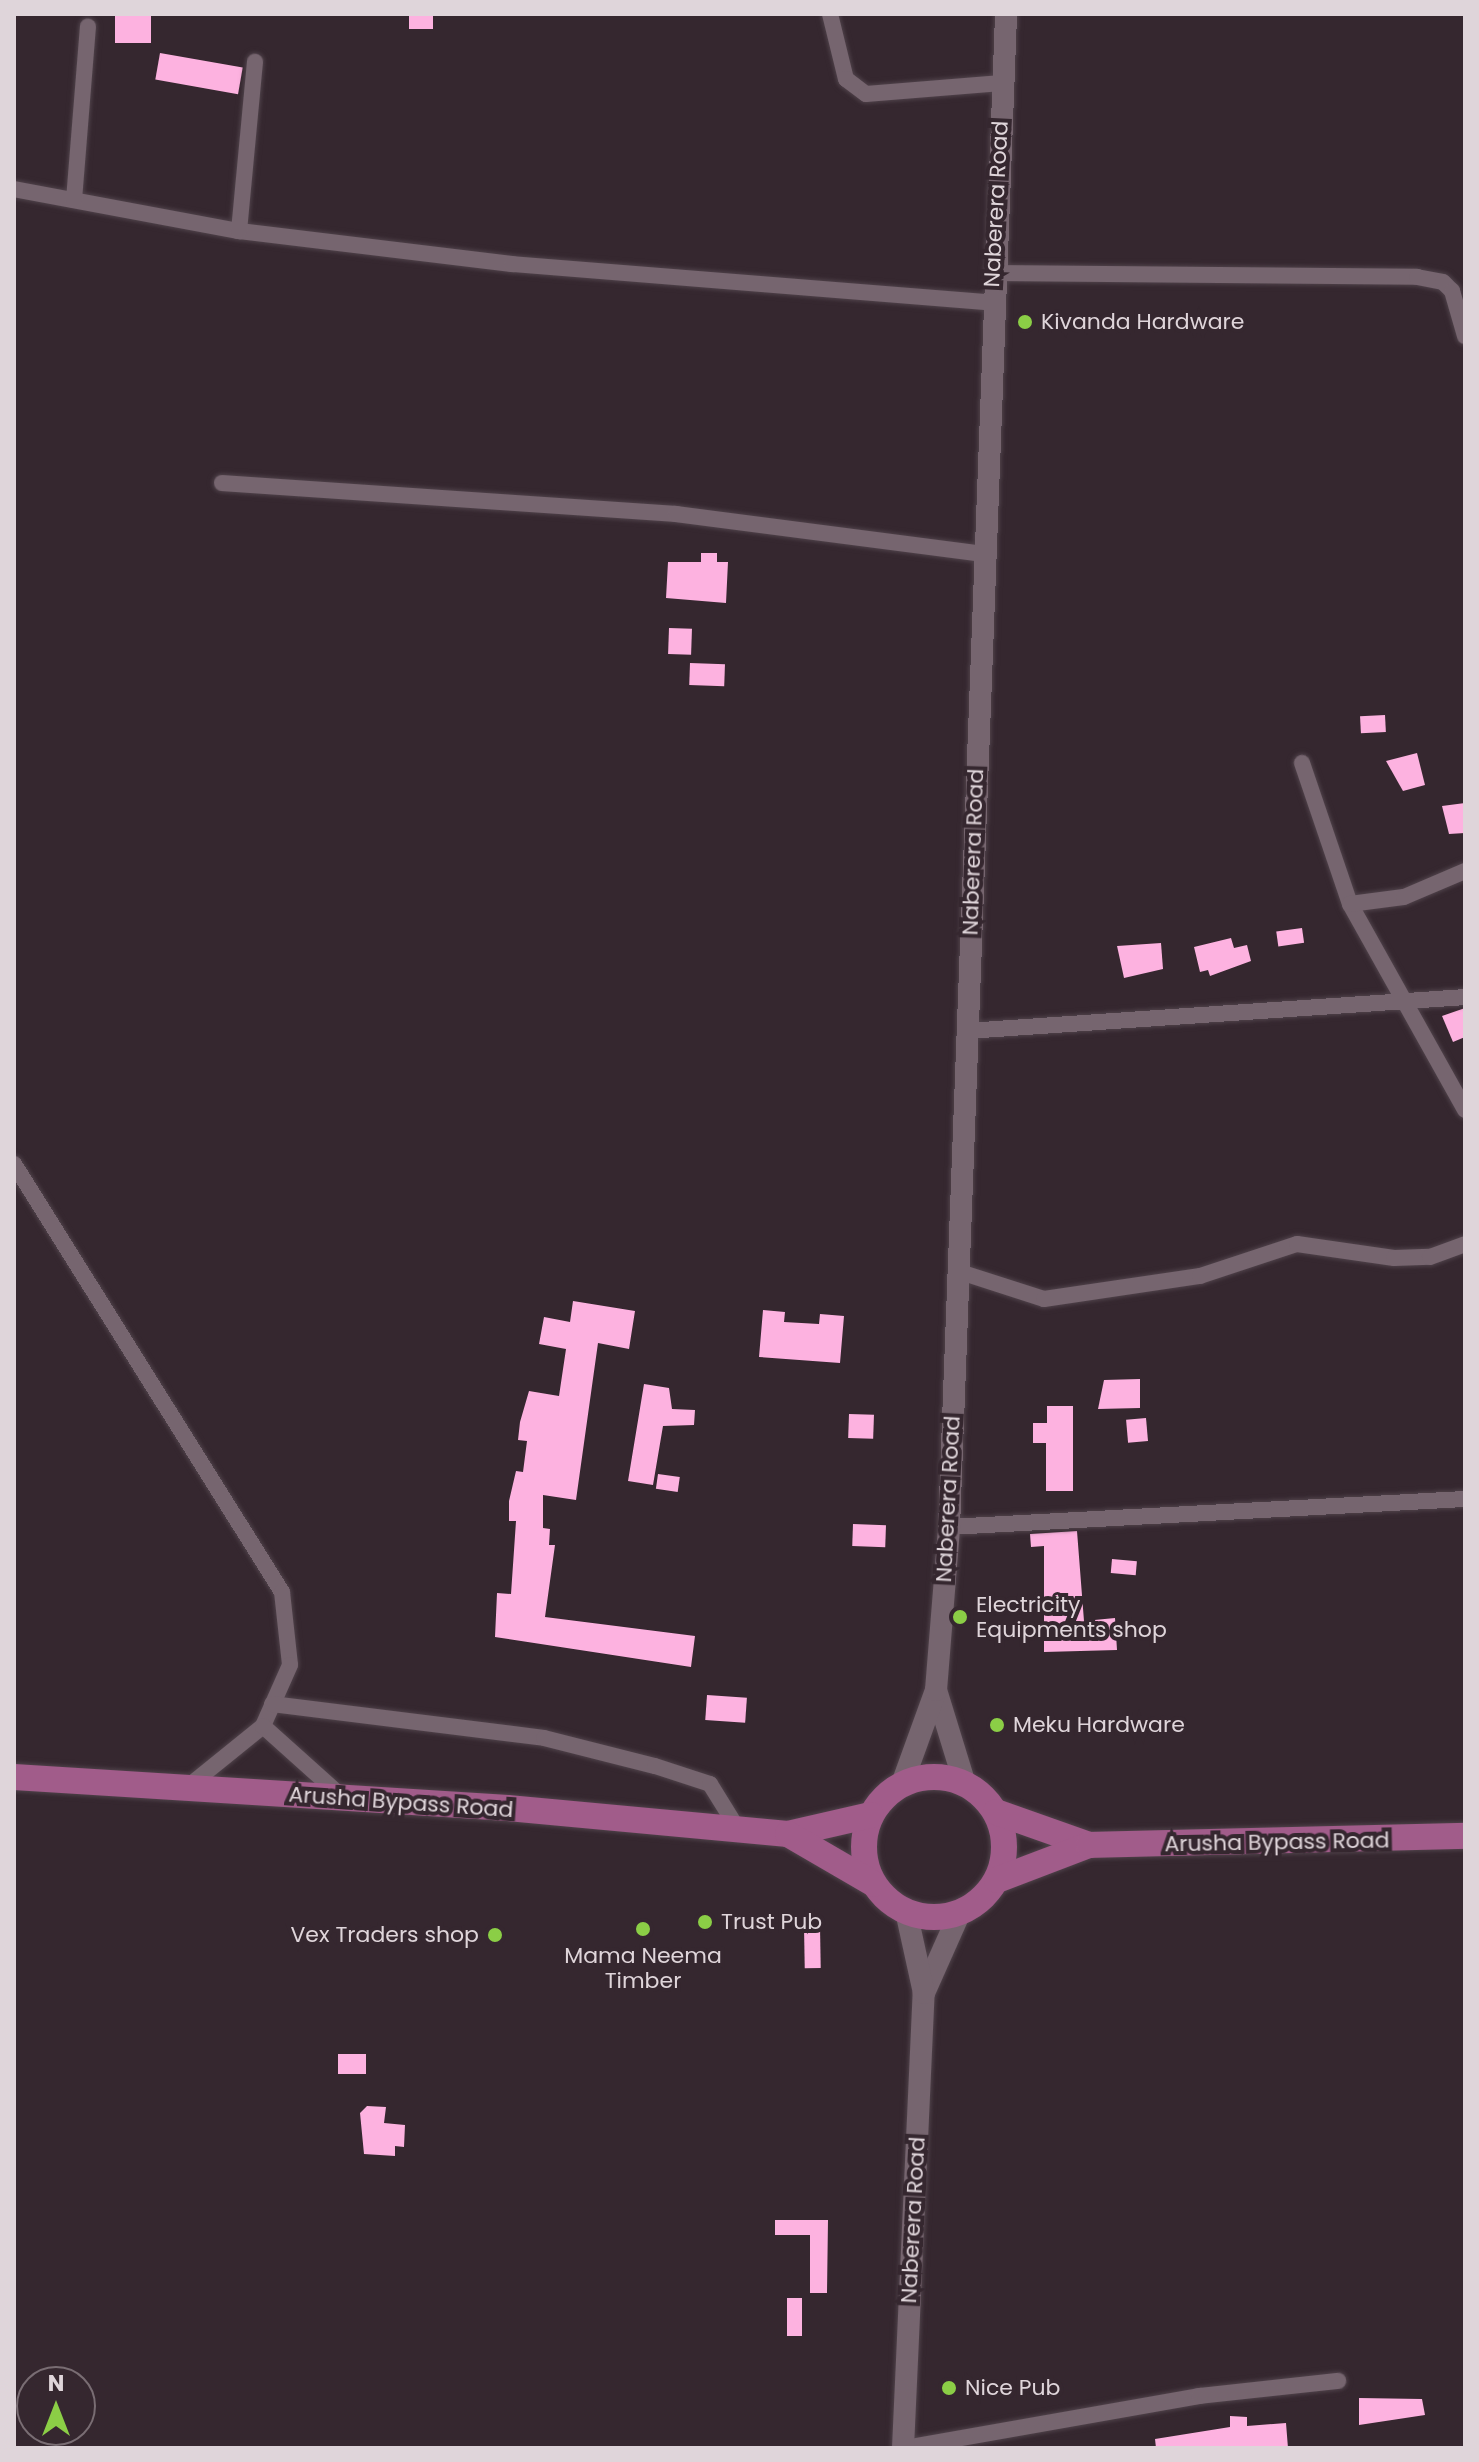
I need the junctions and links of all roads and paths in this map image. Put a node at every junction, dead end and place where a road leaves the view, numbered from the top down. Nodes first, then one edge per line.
1 (830, 14) edge
2 (1006, 14) edge
3 (88, 27) dead end
4 (255, 62) dead end
5 (1002, 83) junction
6 (14, 189) edge
7 (74, 200) junction
8 (239, 231) junction
9 (993, 273) junction
10 (992, 303) junction
11 (1465, 336) edge
12 (222, 483) dead end
13 (983, 554) junction
14 (1302, 763) dead end
15 (1465, 871) edge
16 (1350, 904) junction
17 (1465, 997) edge
18 (1406, 998) junction
19 (967, 1031) junction
20 (1465, 1110) edge
21 (14, 1164) edge
22 (1465, 1244) edge
23 (957, 1271) junction
24 (1465, 1499) edge
25 (949, 1527) junction
26 (936, 1690) junction
27 (272, 1704) junction
28 (263, 1726) junction
29 (14, 1777) edge
30 (902, 1784) junction
31 (965, 1784) junction
32 (189, 1786) junction
33 (345, 1800) junction
34 (996, 1812) junction
35 (871, 1815) junction
36 (736, 1826) junction
37 (788, 1834) junction
38 (1465, 1836) edge
39 (1089, 1845) junction
40 (997, 1880) junction
41 (874, 1884) junction
42 (906, 1911) junction
43 (960, 1912) junction
44 (924, 1993) junction
45 (1338, 2381) dead end
46 (904, 2448) edge

1 - 5 street
2 - 5 street, Naberera Road
3 - 7 street
4 - 8 street
5 - 9 street, Naberera Road
6 - 7 street
7 - 8 street
8 - 10 street
9 - 10 street, Naberera Road
9 - 11 street
10 - 13 street, Naberera Road
12 - 13 street
13 - 19 street, Naberera Road
14 - 16 street
15 - 16 street
16 - 18 street
17 - 18 street
18 - 19 street
18 - 20 street
19 - 23 street, Naberera Road
21 - 27 street
22 - 23 street
23 - 25 street, Naberera Road
24 - 25 street
25 - 26 street, Naberera Road
26 - 30 street, Naberera Road
26 - 31 street, Naberera Road
27 - 28 street
27 - 36 street
28 - 32 street
28 - 33 street
29 - 32 main road, Arusha Bypass Road
30 - 31 main road
30 - 35 main road
31 - 34 main road, Arusha Bypass Road
32 - 33 main road, Arusha Bypass Road
33 - 36 main road, Arusha Bypass Road
34 - 39 main road, Arusha Bypass Road
34 - 40 main road
35 - 37 main road, Arusha Bypass Road
35 - 41 main road
36 - 37 main road, Arusha Bypass Road
37 - 41 main road, Arusha Bypass Road
38 - 39 main road, Arusha Bypass Road
39 - 40 main road, Arusha Bypass Road
40 - 43 main road, Arusha Bypass Road
41 - 42 main road, Arusha Bypass Road
42 - 43 main road
42 - 44 street, Naberera Road
43 - 44 street, Naberera Road
44 - 46 street, Naberera Road
45 - 46 street

